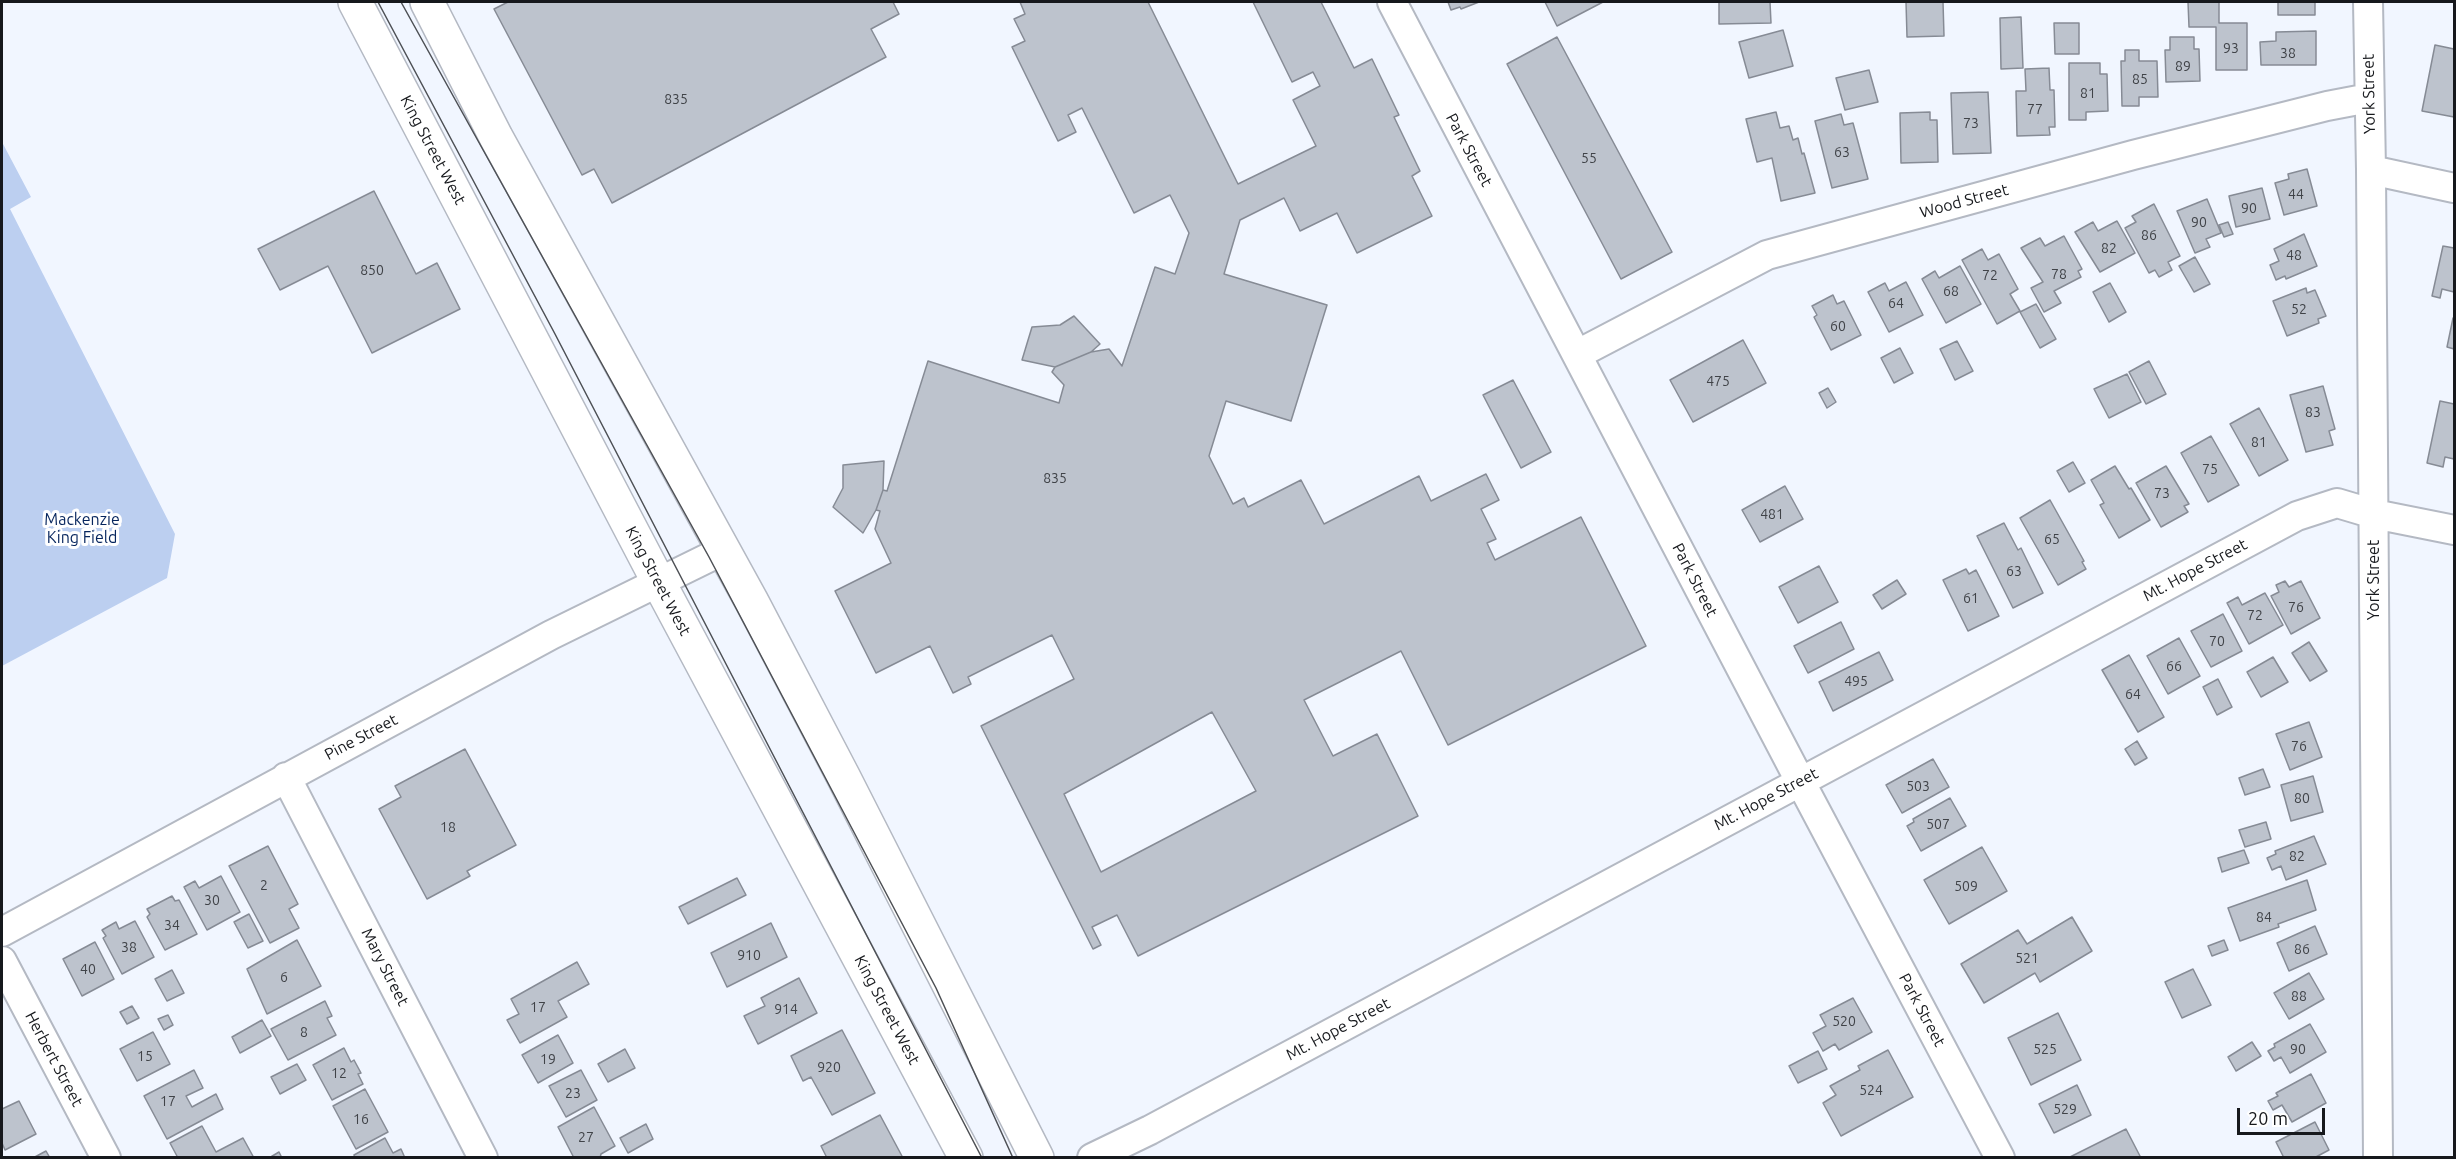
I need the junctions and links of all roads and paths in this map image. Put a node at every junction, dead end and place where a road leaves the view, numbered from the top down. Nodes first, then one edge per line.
1 (355, 2) edge
2 (427, 2) edge
3 (1392, 2) edge
4 (2368, 2) edge
5 (2369, 98) junction
6 (2371, 170) junction
7 (2454, 188) edge
8 (1578, 354) junction
9 (2374, 514) junction
10 (2454, 530) edge
11 (724, 550) junction
12 (657, 581) junction
13 (286, 777) junction
14 (1800, 781) junction
15 (2, 932) edge
16 (2, 961) edge
17 (106, 1158) edge
18 (483, 1158) edge
19 (966, 1158) edge
20 (1036, 1158) edge
21 (1092, 1158) edge
22 (2000, 1158) edge
23 (2378, 1158) edge

1 - 12 main road, King Street West
2 - 11 main road
3 - 8 street, Park Street
4 - 5 street, York Street
5 - 6 street, York Street
5 - 8 street, Wood Street
6 - 7 street
6 - 9 street, York Street
8 - 14 street, Park Street
9 - 10 street, Mt. Hope Street
9 - 14 street, Mt. Hope Street
9 - 23 street, York Street
11 - 12 street, Pine Street
11 - 20 main road
12 - 13 street, Pine Street
12 - 19 main road, King Street West
13 - 15 street, Pine Street
13 - 18 street, Mary Street
14 - 21 street, Mt. Hope Street
14 - 22 street, Park Street
16 - 17 street, Herbert Street

